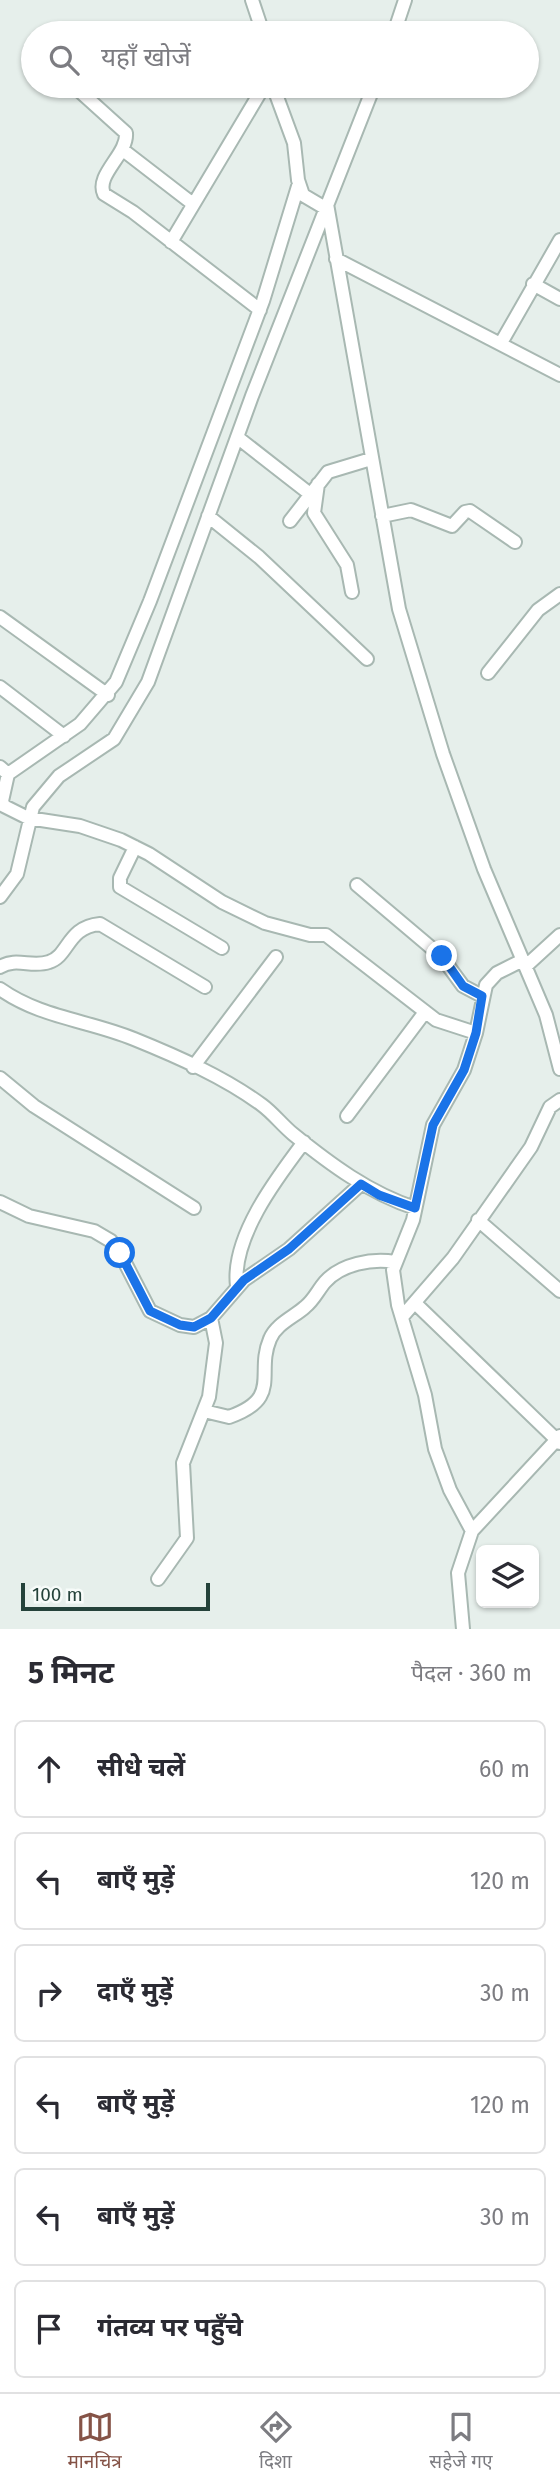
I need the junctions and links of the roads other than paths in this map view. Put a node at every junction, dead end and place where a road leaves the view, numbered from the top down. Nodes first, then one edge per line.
1 (252, 0) edge
2 (405, 0) edge
3 (259, 21) edge
4 (398, 21) edge
5 (88, 98) edge
6 (257, 98) edge
7 (277, 98) edge
8 (369, 98) edge
9 (123, 150) junction
10 (301, 189) junction
11 (193, 205) junction
12 (324, 206) junction
13 (560, 240) edge
14 (171, 242) junction
15 (336, 259) junction
16 (533, 284) junction
17 (560, 299) edge
18 (260, 310) junction
19 (501, 343) junction
20 (560, 375) edge
21 (237, 437) junction
22 (372, 459) junction
23 (314, 489) junction
24 (208, 516) junction
25 (382, 516) junction
26 (290, 521) dead end
27 (515, 542) dead end
28 (352, 592) dead end
29 (560, 594) edge
30 (0, 617) edge
31 (367, 659) dead end
32 (488, 673) dead end
33 (0, 687) edge
34 (108, 695) junction
35 (64, 736) junction
36 (4, 770) edge
37 (20, 814) junction
38 (135, 847) junction
39 (358, 885) dead end
40 (0, 897) edge
41 (560, 935) edge
42 (222, 948) dead end
43 (276, 957) dead end
44 (524, 963) junction
45 (0, 967) edge
46 (205, 987) dead end
47 (0, 989) edge
48 (482, 996) junction
49 (425, 1012) junction
50 (476, 1033) junction
51 (193, 1067) junction
52 (560, 1069) edge
53 (0, 1078) edge
54 (560, 1100) edge
55 (347, 1116) dead end
56 (304, 1142) junction
57 (361, 1184) junction
58 (0, 1202) edge
59 (194, 1208) dead end
60 (415, 1208) junction
61 (478, 1220) junction
62 (395, 1262) junction
63 (557, 1283) edge
64 (237, 1286) junction
65 (416, 1304) junction
66 (402, 1317) junction
67 (211, 1318) junction
68 (204, 1411) junction
69 (559, 1440) edge
70 (472, 1531) junction
71 (158, 1579) dead end
72 (463, 1629) edge

1 - 3 street
2 - 4 street
5 - 9 street
6 - 11 street
7 - 10 street
8 - 12 street
9 - 11 street
9 - 14 street
10 - 12 street
10 - 18 street
11 - 14 street
12 - 15 street
12 - 21 street
13 - 16 street
14 - 18 street
15 - 19 street
15 - 22 street
16 - 17 street
16 - 19 street
18 - 34 street
19 - 20 street
21 - 23 street
21 - 24 street
22 - 23 street
22 - 25 street
23 - 26 street
23 - 28 street
24 - 31 street
24 - 37 street
25 - 27 street
25 - 44 street
29 - 32 street
30 - 34 street
33 - 35 street
34 - 35 street
35 - 36 street
36 - 37 street
37 - 38 street
37 - 40 street
38 - 42 street
38 - 49 street
39 - 48 street
41 - 44 street
43 - 51 street
44 - 48 street
44 - 52 street
45 - 46 street
47 - 51 street
48 - 50 street
49 - 50 street
49 - 55 street
50 - 60 street
51 - 56 street
53 - 59 street
54 - 61 street
56 - 57 street
56 - 64 street
57 - 60 street
57 - 64 street
58 - 67 street
60 - 62 street
61 - 63 street
61 - 65 street
62 - 66 street
62 - 68 street
64 - 67 street
65 - 66 street
65 - 69 street
66 - 70 street
67 - 68 street
68 - 71 street
69 - 70 street
70 - 72 street

